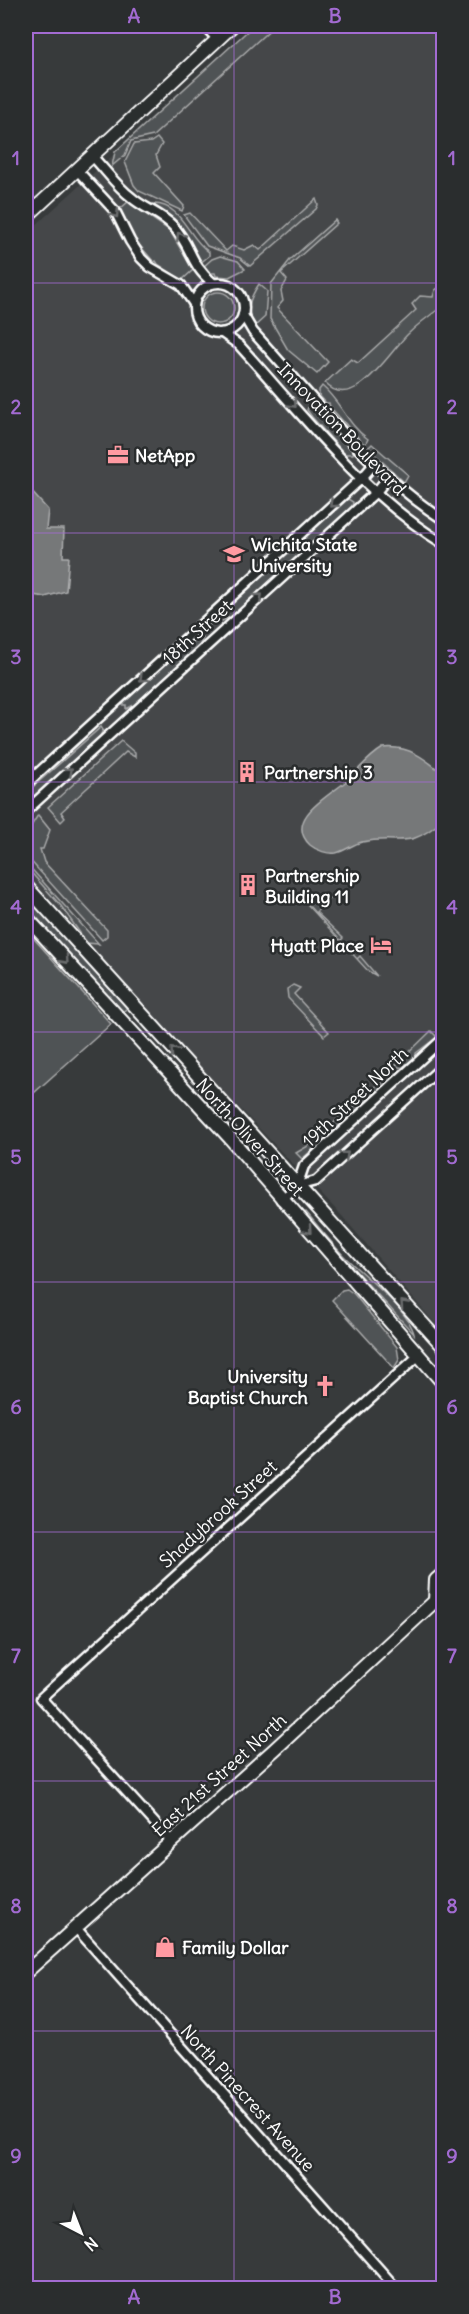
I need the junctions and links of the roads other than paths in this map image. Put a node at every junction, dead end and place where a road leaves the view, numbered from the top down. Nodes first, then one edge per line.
1 (205, 26) edge
2 (232, 26) edge
3 (217, 39) junction
4 (92, 156) junction
5 (77, 170) junction
6 (26, 217) edge
7 (213, 283) junction
8 (194, 304) junction
9 (243, 315) junction
10 (222, 333) junction
11 (375, 463) junction
12 (389, 476) junction
13 (362, 478) junction
14 (376, 491) junction
15 (444, 520) edge
16 (444, 544) edge
17 (26, 784) edge
18 (26, 811) edge
19 (26, 886) edge
20 (26, 917) edge
21 (444, 1038) edge
22 (444, 1065) edge
23 (297, 1186) junction
24 (281, 1200) junction
25 (444, 1347) edge
26 (418, 1356) junction
27 (444, 1384) edge
28 (444, 1573) edge
29 (439, 1600) edge
30 (172, 1842) junction
31 (76, 1928) junction
32 (26, 1972) edge
33 (396, 2289) edge

1 - 3 street
2 - 3 main road
3 - 4 main road
4 - 5 main road
7 -> 4 street, Innovation Boulevard
5 - 6 main road
5 -> 8 street, Innovation Boulevard
7 - 8 street
7 - 9 street, Innovation Boulevard
8 - 10 street, Innovation Boulevard
9 - 10 street
9 - 11 street, Innovation Boulevard
10 -> 13 street, Innovation Boulevard
11 - 12 street, Innovation Boulevard
11 - 13 street, 18th Street
12 - 14 street, 18th Street
12 - 15 street, Innovation Boulevard
13 - 14 street, Innovation Boulevard
13 -> 17 street, 18th Street
14 - 16 street, Innovation Boulevard
18 -> 14 street, 18th Street
23 -> 19 main road, North Oliver Street
20 -> 24 main road, North Oliver Street
21 - 23 street, 19th Street North
23 -> 22 street, 19th Street North
23 - 24 street, 19th Street North
25 -> 23 main road, North Oliver Street
24 -> 26 main road, North Oliver Street
26 - 27 main road, North Oliver Street
26 - 30 street, Shadybrook Street
28 - 29 main road, East 21st Street North
29 - 30 main road, East 21st Street North
30 - 31 main road, East 21st Street North
31 - 32 main road, East 21st Street North
31 - 33 street, North Pinecrest Avenue

